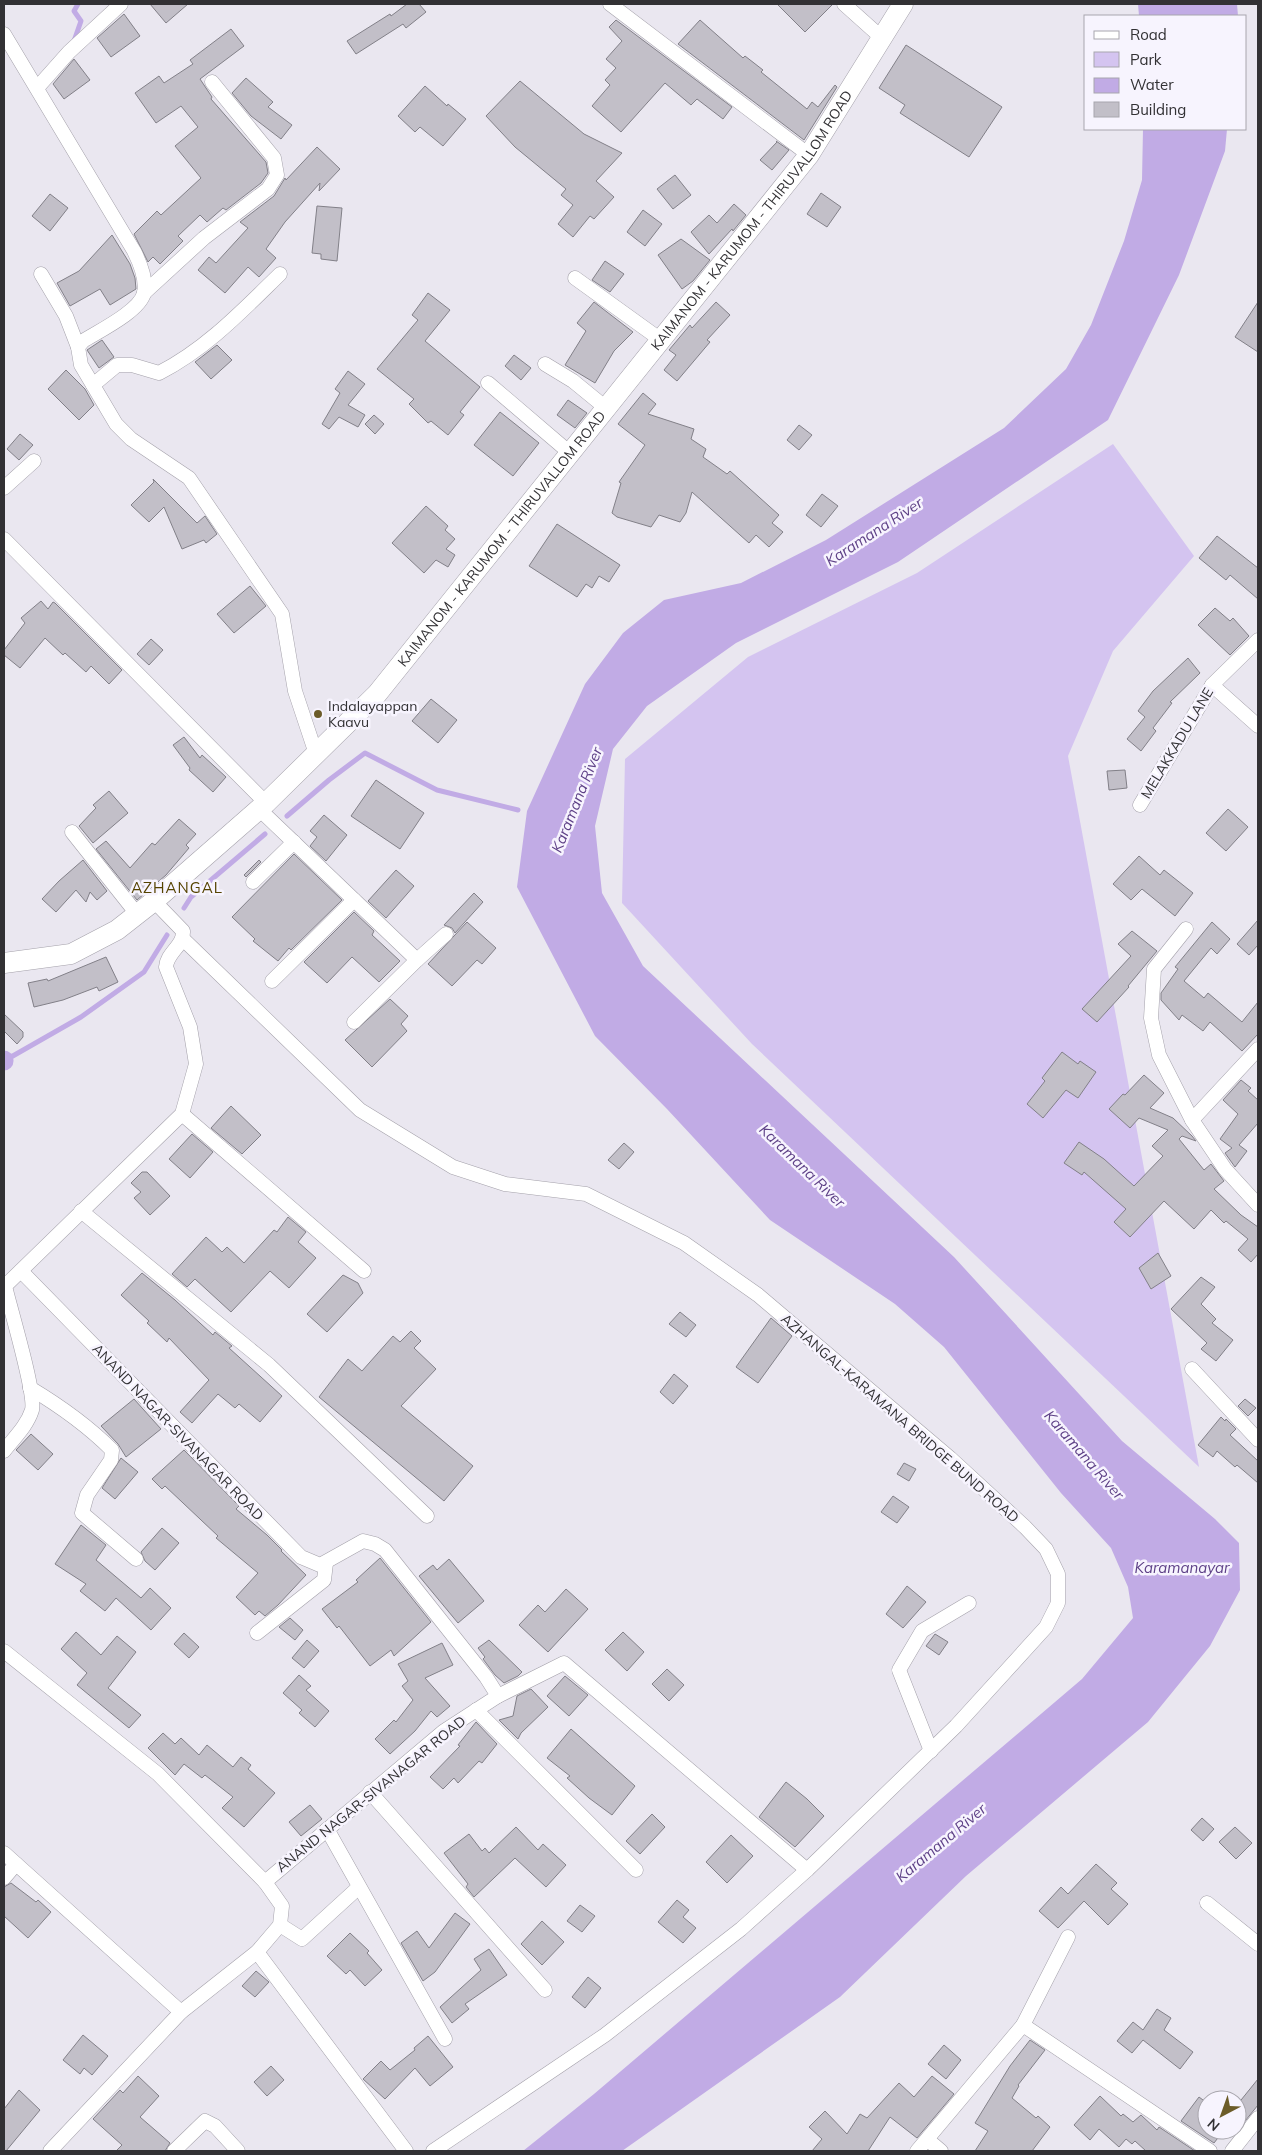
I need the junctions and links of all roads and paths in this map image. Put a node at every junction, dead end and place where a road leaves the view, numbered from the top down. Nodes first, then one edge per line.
1 (121, 4) edge
2 (610, 4) edge
3 (844, 4) edge
4 (903, 4) edge
5 (4, 35) edge
6 (882, 38) junction
7 (212, 82) dead end
8 (37, 88) junction
9 (810, 155) junction
10 (41, 274) dead end
11 (280, 274) dead end
12 (574, 278) dead end
13 (144, 293) junction
14 (660, 340) junction
15 (78, 347) junction
16 (545, 364) dead end
17 (488, 383) dead end
18 (93, 384) junction
19 (606, 408) junction
20 (570, 453) junction
21 (34, 461) dead end
22 (4, 488) edge
23 (4, 539) edge
24 (1258, 640) edge
25 (1212, 685) junction
26 (1258, 726) edge
27 (316, 754) junction
28 (1140, 804) dead end
29 (262, 806) junction
30 (72, 832) dead end
31 (294, 842) junction
32 (253, 882) dead end
33 (354, 900) junction
34 (154, 901) junction
35 (137, 914) junction
36 (1186, 928) dead end
37 (446, 934) dead end
38 (183, 939) junction
39 (417, 960) junction
40 (4, 964) edge
41 (272, 981) dead end
42 (354, 1022) dead end
43 (1258, 1049) edge
44 (182, 1114) junction
45 (1192, 1120) junction
46 (1258, 1205) edge
47 (81, 1211) junction
48 (21, 1271) junction
49 (364, 1271) dead end
50 (1192, 1369) dead end
51 (30, 1388) junction
52 (1258, 1440) edge
53 (4, 1451) edge
54 (427, 1516) dead end
55 (136, 1559) dead end
56 (326, 1563) junction
57 (968, 1603) dead end
58 (256, 1633) dead end
59 (4, 1651) edge
60 (498, 1696) junction
61 (476, 1710) junction
62 (931, 1750) junction
63 (370, 1792) junction
64 (327, 1829) junction
65 (4, 1853) edge
66 (16, 1864) junction
67 (636, 1870) dead end
68 (807, 1870) junction
69 (4, 1878) edge
70 (265, 1882) junction
71 (360, 1887) junction
72 (1207, 1903) dead end
73 (280, 1925) junction
74 (1068, 1937) dead end
75 (1258, 1944) edge
76 (257, 1952) junction
77 (544, 1990) dead end
78 (181, 2012) junction
79 (1024, 2025) junction
80 (445, 2039) dead end
81 (1258, 2118) edge
82 (928, 2140) junction
83 (56, 2149) edge
84 (174, 2151) edge
85 (238, 2151) edge
86 (406, 2151) edge
87 (433, 2151) edge
88 (917, 2151) edge
89 (941, 2151) edge
90 (1210, 2151) edge
91 (1232, 2151) edge

1 - 8 street
2 - 9 street
3 - 6 street
4 - 6 main road, KAIMANOM - KARUMOM - THIRUVALLOM ROAD
5 - 8 street
6 - 9 main road, KAIMANOM - KARUMOM - THIRUVALLOM ROAD
7 - 13 street
8 - 13 street
9 - 14 main road, KAIMANOM - KARUMOM - THIRUVALLOM ROAD
10 - 15 street
11 - 18 street
12 - 14 street
13 - 15 street
14 - 19 main road, KAIMANOM - KARUMOM - THIRUVALLOM ROAD
15 - 18 street
16 - 19 street
17 - 20 street
18 - 27 street
19 - 20 main road, KAIMANOM - KARUMOM - THIRUVALLOM ROAD
20 - 27 main road, KAIMANOM - KARUMOM - THIRUVALLOM ROAD
21 - 22 street
23 - 29 street
24 - 25 street, MELAKKADU LANE
25 - 26 street
25 - 28 street, MELAKKADU LANE
27 - 29 main road, KAIMANOM - KARUMOM - THIRUVALLOM ROAD
29 - 31 street
29 - 34 main road, KAIMANOM - KARUMOM - THIRUVALLOM ROAD
30 - 35 street
31 - 32 street
31 - 33 street
33 - 39 street
33 - 41 street
34 - 35 main road, KAIMANOM - KARUMOM - THIRUVALLOM ROAD
34 - 38 street, AZHANGAL-KARAMANA BRIDGE BUND ROAD
35 - 40 main road, KAIMANOM - KARUMOM - THIRUVALLOM ROAD
36 - 45 street
37 - 39 street
38 - 44 street
38 - 62 street, AZHANGAL-KARAMANA BRIDGE BUND ROAD
39 - 42 street
43 - 45 street
44 - 47 street
44 - 49 street
45 - 46 street
47 - 48 street
47 - 54 street
48 - 51 street
48 - 56 street, ANAND NAGAR-SIVANAGAR ROAD
50 - 52 street
51 - 53 street
51 - 55 street
56 - 58 street
56 - 60 street
57 - 62 street
59 - 70 street
60 - 61 street, ANAND NAGAR-SIVANAGAR ROAD
60 - 68 street, ANAND NAGAR-SIVANAGAR ROAD
61 - 63 street, ANAND NAGAR-SIVANAGAR ROAD
61 - 67 street
62 - 68 street, AZHANGAL-KARAMANA BRIDGE BUND ROAD
63 - 64 street, ANAND NAGAR-SIVANAGAR ROAD
63 - 77 street
64 - 70 street, ANAND NAGAR-SIVANAGAR ROAD
64 - 71 street
65 - 66 street
66 - 69 street
66 - 78 street
68 - 87 street, AZHANGAL-KARAMANA BRIDGE BUND ROAD
70 - 73 street, ANAND NAGAR-SIVANAGAR ROAD
71 - 73 street
71 - 80 street
72 - 75 street
73 - 76 street
74 - 79 street
76 - 78 street
76 - 86 street
78 - 83 street
79 - 82 street
79 - 90 street
81 - 91 street
82 - 88 street
82 - 89 street
84 - 85 street

